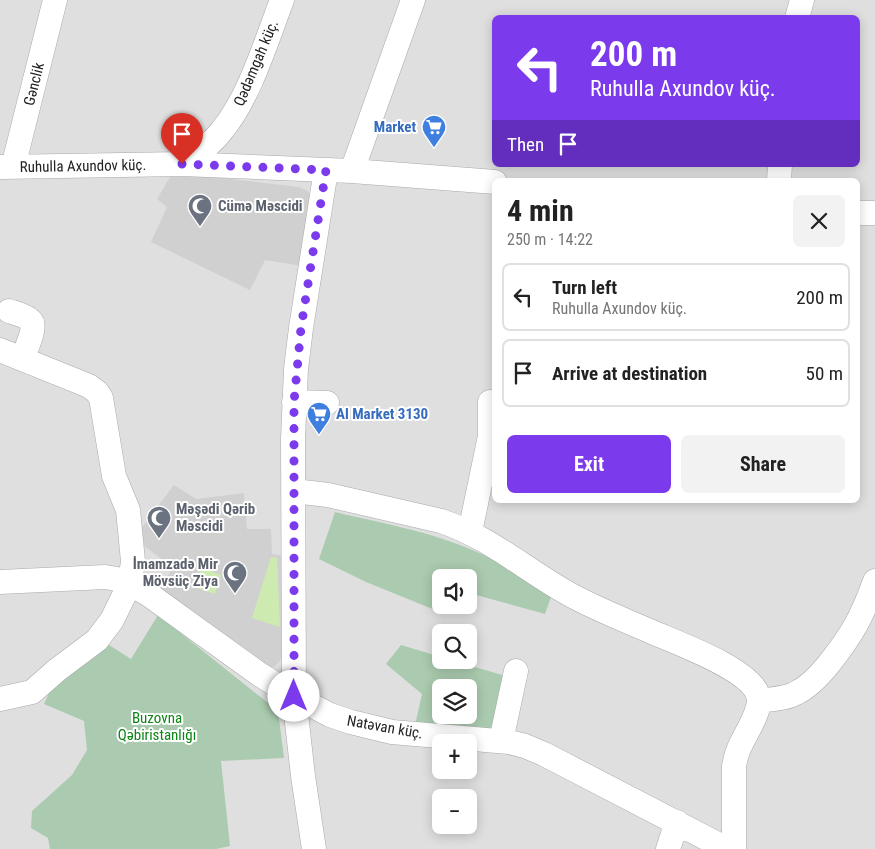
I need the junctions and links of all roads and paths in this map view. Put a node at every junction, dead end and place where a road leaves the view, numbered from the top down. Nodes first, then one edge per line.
1 (55, 0) edge
2 (282, 0) edge
3 (413, 0) edge
4 (802, 0) edge
5 (798, 15) edge
6 (224, 129) junction
7 (182, 164) junction
8 (238, 166) junction
9 (7, 167) edge
10 (326, 170) junction
11 (352, 171) junction
12 (492, 182) edge
13 (860, 213) edge
14 (875, 213) edge
15 (9, 311) dead end
16 (0, 350) edge
17 (22, 359) junction
18 (294, 402) junction
19 (490, 402) dead end
20 (326, 403) dead end
21 (294, 491) junction
22 (470, 532) junction
23 (875, 581) edge
24 (0, 582) edge
25 (130, 583) junction
26 (294, 643) junction
27 (516, 671) dead end
28 (259, 674) junction
29 (294, 696) junction
30 (0, 699) edge
31 (759, 702) junction
32 (339, 719) junction
33 (501, 742) junction
34 (300, 753) junction
35 (677, 822) junction
36 (314, 849) edge
37 (668, 849) edge
38 (727, 849) edge
39 (734, 849) edge

1 - 9 street, Gənclik
2 - 6 street, Qədəmgah küç.
3 - 11 street
4 - 5 street
6 - 7 street, Qədəmgah küç.
6 - 8 street
7 - 8 street, Ruhulla Axundov küç.
7 - 9 street, Ruhulla Axundov küç.
8 - 10 street, Ruhulla Axundov küç.
10 - 11 street, Ruhulla Axundov küç.
10 - 18 street
11 - 12 street, Ruhulla Axundov küç.
13 - 14 street
15 - 17 street
16 - 17 street
17 - 25 street
18 - 20 street
18 - 21 street
19 - 22 street
21 - 22 street
21 - 26 street
22 - 31 street
23 - 31 street
24 - 25 street, Natəvan küç.
25 - 28 street, Natəvan küç.
25 - 30 street
26 - 28 street
26 - 29 street
27 - 33 street
28 - 29 street, Natəvan küç.
29 - 32 street, Natəvan küç.
29 - 34 street
31 - 39 street
32 - 33 street, Natəvan küç.
32 - 34 street
33 - 35 street, Natəvan küç.
34 - 36 street
35 - 37 street
35 - 38 street, Natəvan küç.

